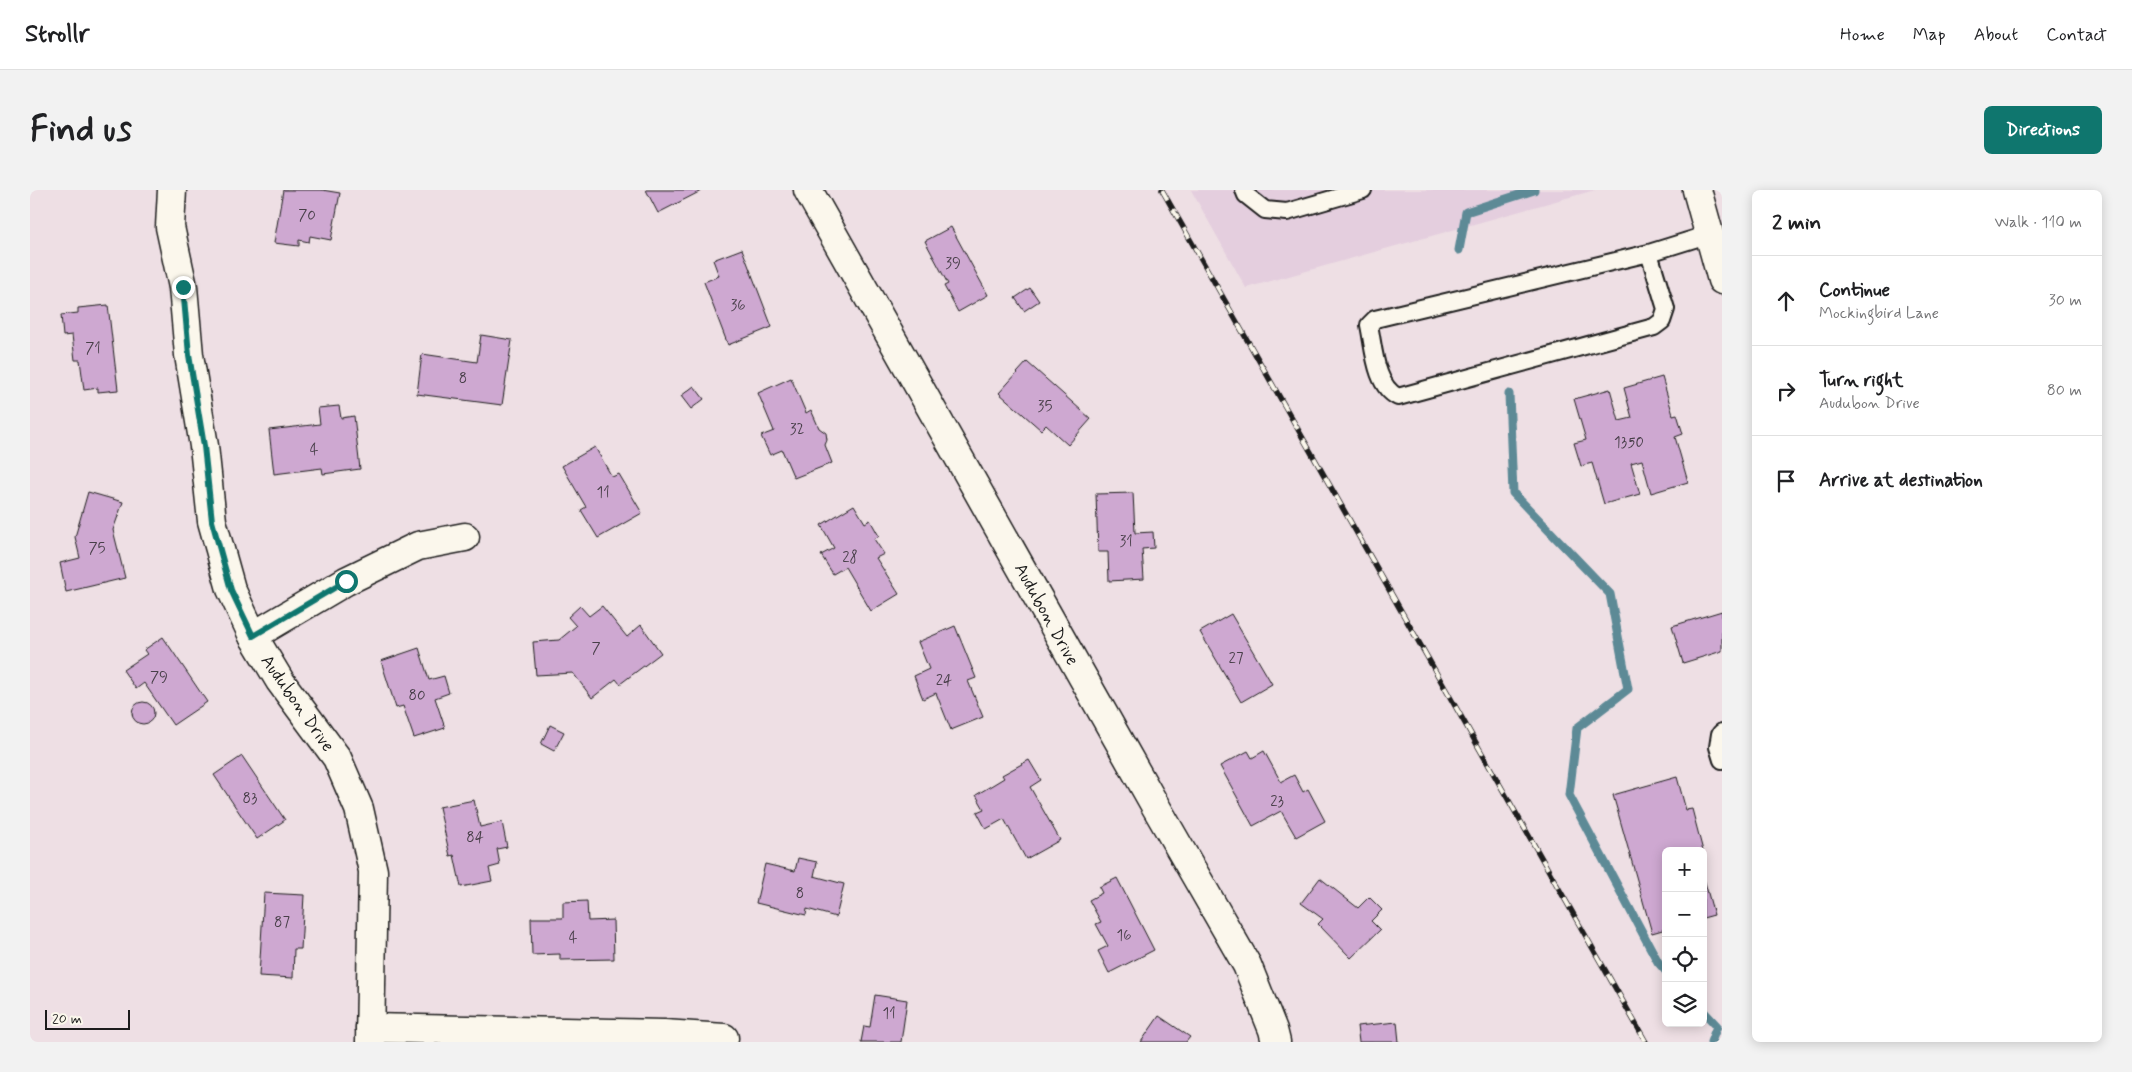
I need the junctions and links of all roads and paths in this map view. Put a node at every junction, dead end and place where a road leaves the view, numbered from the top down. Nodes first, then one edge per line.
1 (172, 190) edge
2 (808, 190) edge
3 (1244, 190) edge
4 (1363, 190) edge
5 (1697, 190) edge
6 (1710, 234) junction
7 (1650, 252) junction
8 (1722, 280) edge
9 (465, 537) dead end
10 (253, 636) junction
11 (1722, 732) edge
12 (1722, 760) edge
13 (370, 1035) edge
14 (724, 1038) dead end
15 (1276, 1042) edge

1 - 10 street, Audubon Drive
2 - 15 street, Audubon Drive
3 - 4 lane
5 - 6 street
6 - 7 lane
6 - 8 street
7 - 7 lane
9 - 10 street
10 - 13 street, Audubon Drive
11 - 12 lane
13 - 14 street

